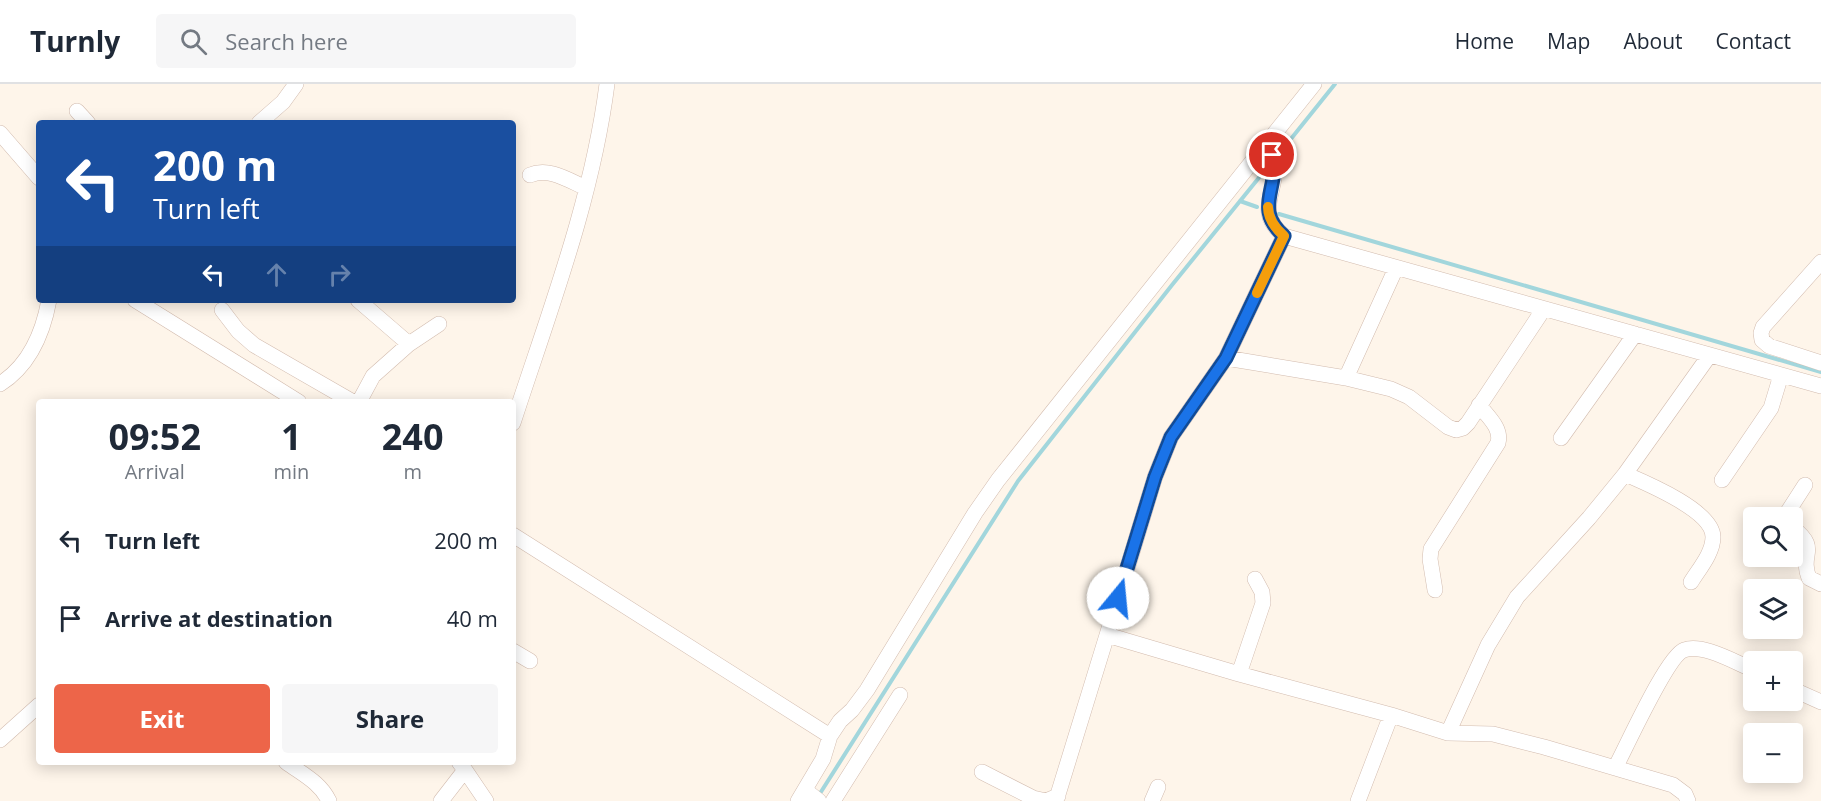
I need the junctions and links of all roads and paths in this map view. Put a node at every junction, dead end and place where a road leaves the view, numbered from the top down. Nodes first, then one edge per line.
1 (296, 84) edge
2 (607, 84) edge
3 (1314, 84) edge
4 (77, 111) dead end
5 (85, 120) edge
6 (262, 120) edge
7 (0, 133) edge
8 (1266, 142) junction
9 (36, 175) edge
10 (530, 175) dead end
11 (586, 188) junction
12 (1284, 236) junction
13 (1821, 262) edge
14 (1396, 268) junction
15 (48, 303) edge
16 (140, 303) edge
17 (361, 303) edge
18 (222, 310) dead end
19 (1543, 310) junction
20 (439, 324) dead end
21 (1635, 334) junction
22 (409, 344) junction
23 (1709, 356) junction
24 (1226, 358) junction
25 (1821, 363) edge
26 (1781, 375) junction
27 (1346, 378) junction
28 (0, 384) edge
29 (1821, 387) edge
30 (294, 399) edge
31 (348, 399) edge
32 (361, 399) edge
33 (1479, 405) junction
34 (516, 414) edge
35 (1561, 438) dead end
36 (1625, 474) junction
37 (1722, 480) dead end
38 (1805, 485) dead end
39 (1791, 507) edge
40 (1803, 536) edge
41 (516, 537) edge
42 (1255, 579) dead end
43 (1691, 582) dead end
44 (1821, 584) edge
45 (1435, 590) dead end
46 (1107, 635) junction
47 (516, 653) edge
48 (530, 661) dead end
49 (1743, 665) edge
50 (1239, 674) junction
51 (900, 694) dead end
52 (1803, 694) edge
53 (1821, 702) edge
54 (36, 708) edge
55 (1391, 715) junction
56 (1449, 734) junction
57 (830, 736) junction
58 (0, 740) edge
59 (290, 765) edge
60 (462, 766) edge
61 (1615, 768) junction
62 (982, 772) dead end
63 (801, 796) edge
64 (1057, 799) edge
65 (329, 801) edge
66 (441, 801) edge
67 (486, 801) edge
68 (819, 801) edge
69 (832, 801) edge
70 (1358, 801) edge
71 (1688, 801) edge

1 - 6 street
2 - 11 street
3 - 8 street
4 - 5 street
7 - 9 street
8 - 12 street
8 - 57 street
10 - 11 street
11 - 34 street
12 - 14 street
12 - 24 street
13 - 25 street
14 - 19 street
14 - 27 street
15 - 28 street
16 - 30 street
17 - 22 street
18 - 31 street
19 - 21 street
19 - 33 street
20 - 22 street
21 - 23 street
21 - 35 street
22 - 32 street
23 - 26 street
23 - 36 street
24 - 27 street
24 - 46 street
26 - 29 street
26 - 37 street
27 - 33 street
33 - 45 street
36 - 43 street
36 - 56 street
38 - 39 street
40 - 44 street
41 - 57 street
42 - 50 street
46 - 50 street
46 - 64 street
47 - 48 street
49 - 61 street
50 - 55 street
51 - 69 street
52 - 53 street
54 - 58 street
55 - 56 street
55 - 70 street
56 - 61 street
57 - 63 street
59 - 65 street
60 - 66 street
60 - 67 street
61 - 71 street
62 - 64 street
63 - 68 street

